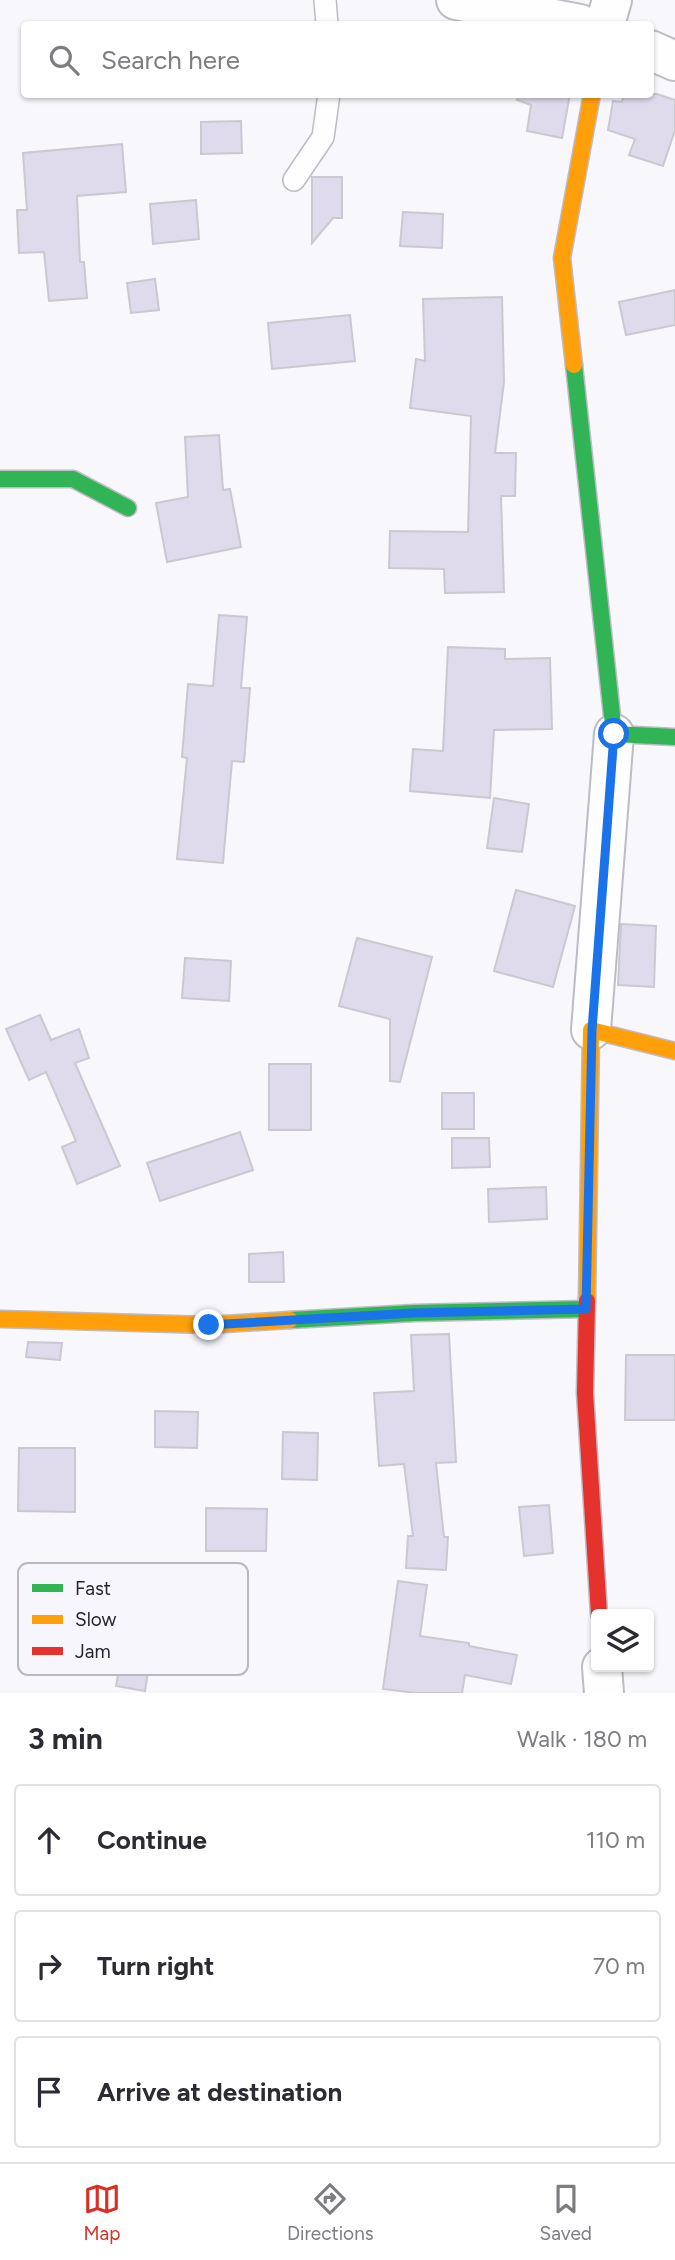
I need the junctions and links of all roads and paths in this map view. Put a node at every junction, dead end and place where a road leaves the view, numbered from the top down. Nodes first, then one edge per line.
1 (325, 0) edge
2 (456, 0) edge
3 (611, 0) edge
4 (327, 21) edge
5 (564, 21) edge
6 (606, 21) edge
7 (654, 52) edge
8 (675, 61) edge
9 (328, 98) edge
10 (591, 98) edge
11 (294, 180) dead end
12 (0, 479) edge
13 (128, 508) dead end
14 (614, 734) junction
15 (675, 737) edge
16 (592, 1030) junction
17 (675, 1051) edge
18 (586, 1309) junction
19 (0, 1319) edge
20 (599, 1609) edge
21 (602, 1672) edge
22 (604, 1693) edge

1 - 4 lane
2 - 5 street
3 - 6 street
7 - 8 street
9 - 11 lane
10 - 14 street
12 - 13 street
14 - 15 street
14 - 16 street
16 - 17 street
16 - 18 street
18 - 19 street
18 - 20 street
21 - 22 street

